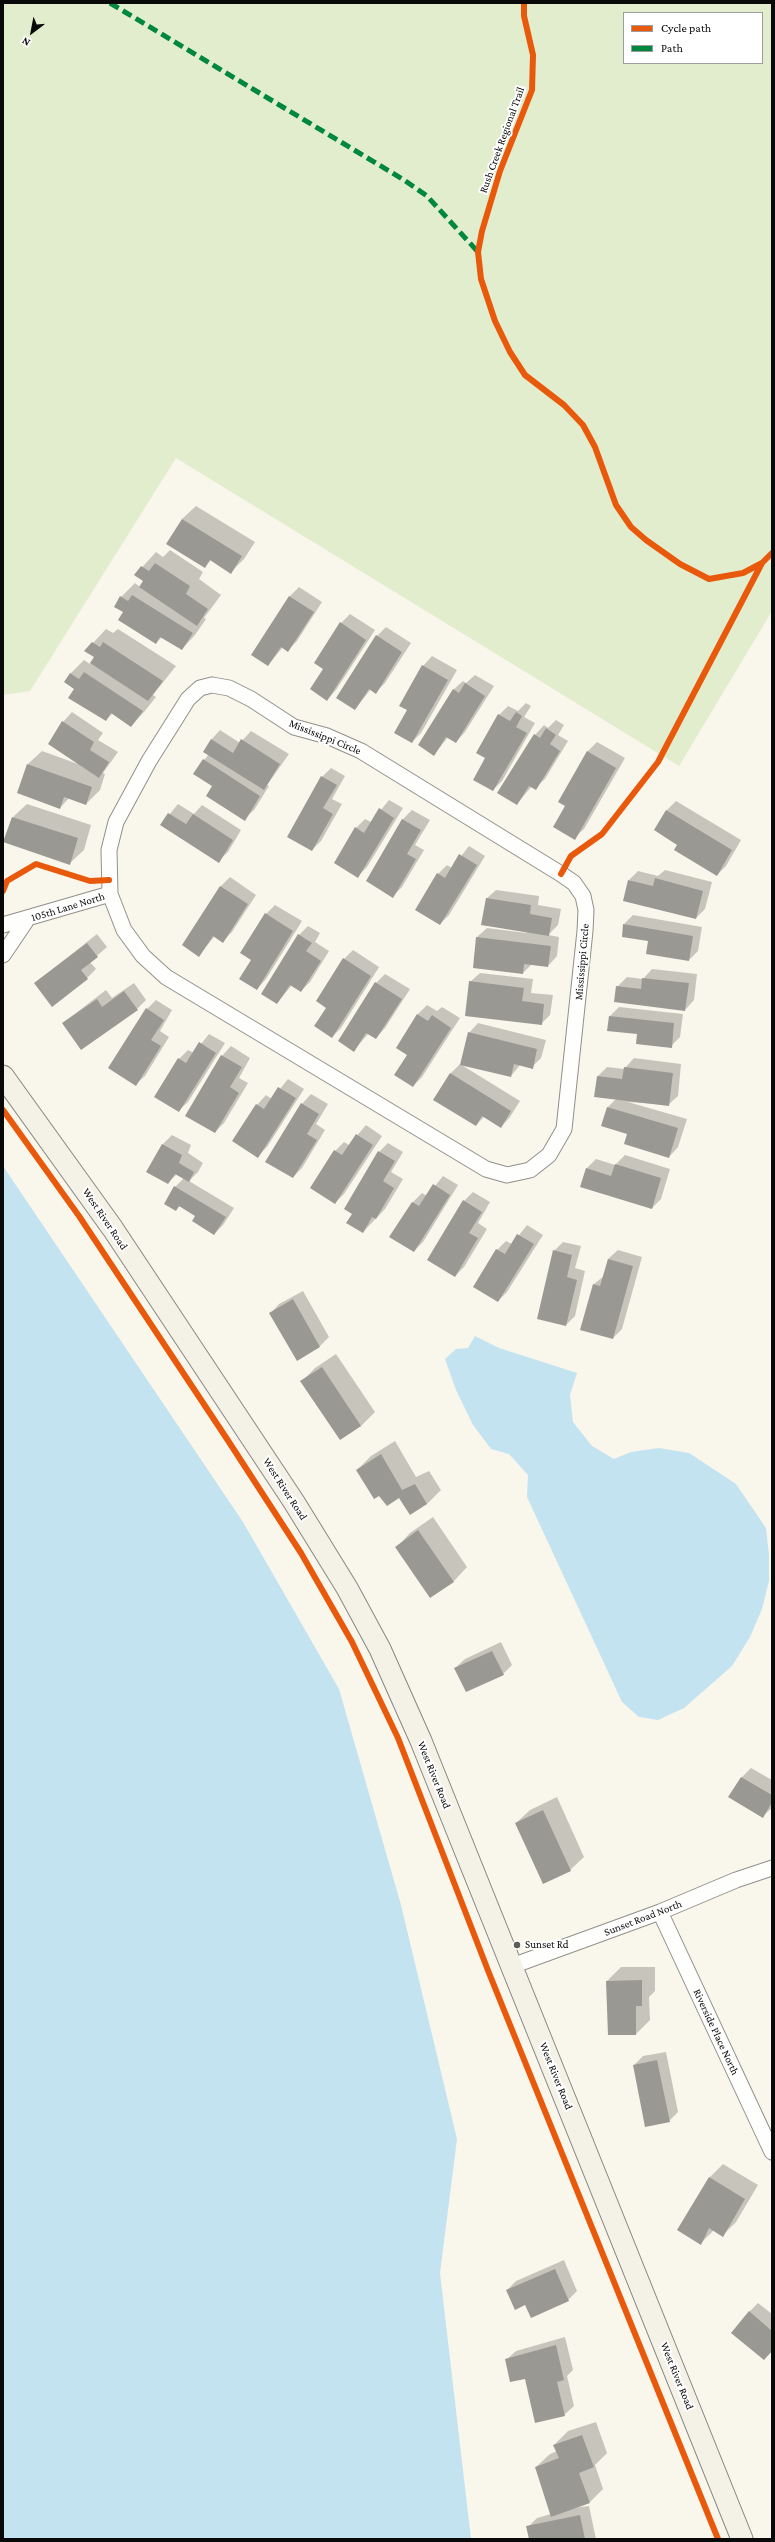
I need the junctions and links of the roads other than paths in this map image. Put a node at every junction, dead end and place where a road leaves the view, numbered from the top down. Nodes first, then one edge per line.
1 (110, 894) junction
2 (26, 920) junction
3 (3, 926) edge
4 (3, 955) edge
5 (3, 1076) edge
6 (772, 1868) edge
7 (660, 1912) junction
8 (512, 1966) junction
9 (772, 2152) edge
10 (742, 2539) edge

1 - 1 street, Mississippi Circle
1 - 2 street, 105th Lane North
2 - 3 street, 105th Lane North
2 - 4 street, 105th Lane North
5 - 8 street, West River Road
6 - 7 street, Sunset Road North
7 - 8 street, Sunset Road North
7 - 9 street, Riverside Place North
8 - 10 street, West River Road

